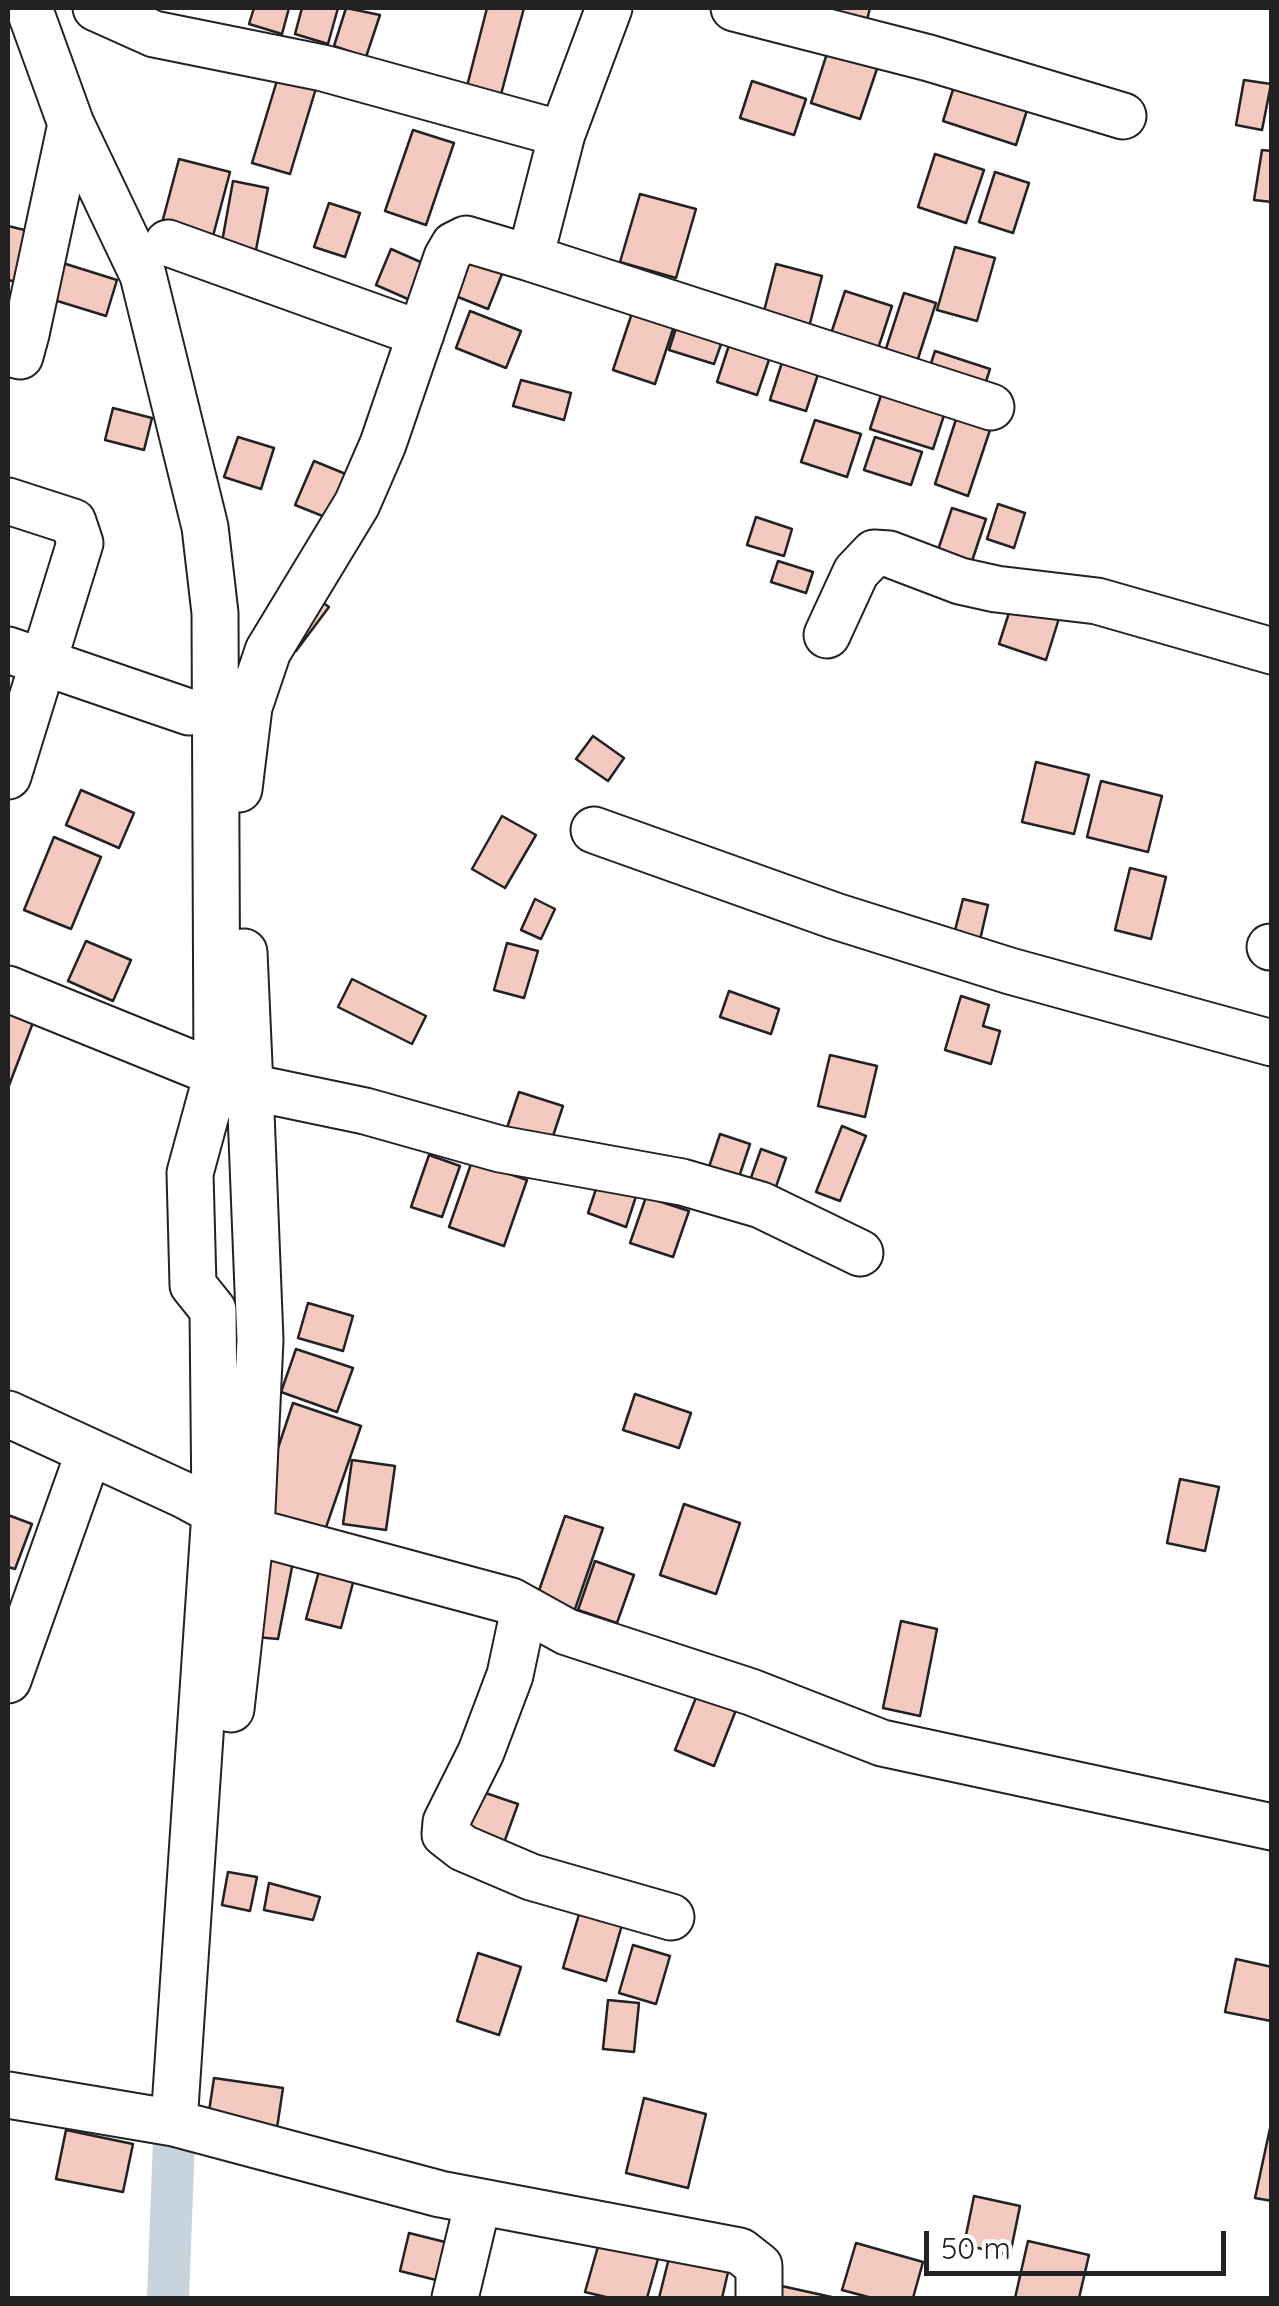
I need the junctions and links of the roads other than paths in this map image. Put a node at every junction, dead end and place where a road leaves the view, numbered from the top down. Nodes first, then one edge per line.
1 (29, 8) edge
2 (96, 8) edge
3 (604, 8) edge
4 (734, 8) edge
5 (1124, 116) dead end
6 (71, 124) junction
7 (562, 134) junction
8 (168, 243) dead end
9 (530, 258) junction
10 (421, 334) junction
11 (8, 353) edge
12 (990, 407) dead end
13 (8, 501) edge
14 (827, 636) dead end
15 (1272, 651) edge
16 (26, 656) edge
17 (189, 712) dead end
18 (8, 776) edge
19 (594, 830) dead end
20 (8, 989) edge
21 (1272, 1043) edge
22 (234, 1081) junction
23 (860, 1253) dead end
24 (8, 1414) edge
25 (89, 1452) junction
26 (217, 1512) junction
27 (524, 1609) junction
28 (8, 1680) edge
29 (1272, 1827) edge
30 (672, 1917) dead end
31 (8, 2095) edge
32 (188, 2127) junction
33 (478, 2202) junction
34 (455, 2298) edge
35 (759, 2298) edge

1 - 6 street
2 - 7 street
3 - 7 street
4 - 5 street
6 - 11 street
6 - 22 street
7 - 9 street
8 - 10 street
9 - 10 street
9 - 12 street
10 - 22 street
13 - 16 street
14 - 15 street
16 - 17 street
16 - 18 street
19 - 21 street
20 - 22 street
22 - 23 street
22 - 26 street
22 - 26 street
24 - 25 street
25 - 26 street
25 - 28 street
26 - 27 street
26 - 32 street
27 - 29 street
27 - 30 street
31 - 32 street
32 - 33 street
33 - 34 street
33 - 35 street

